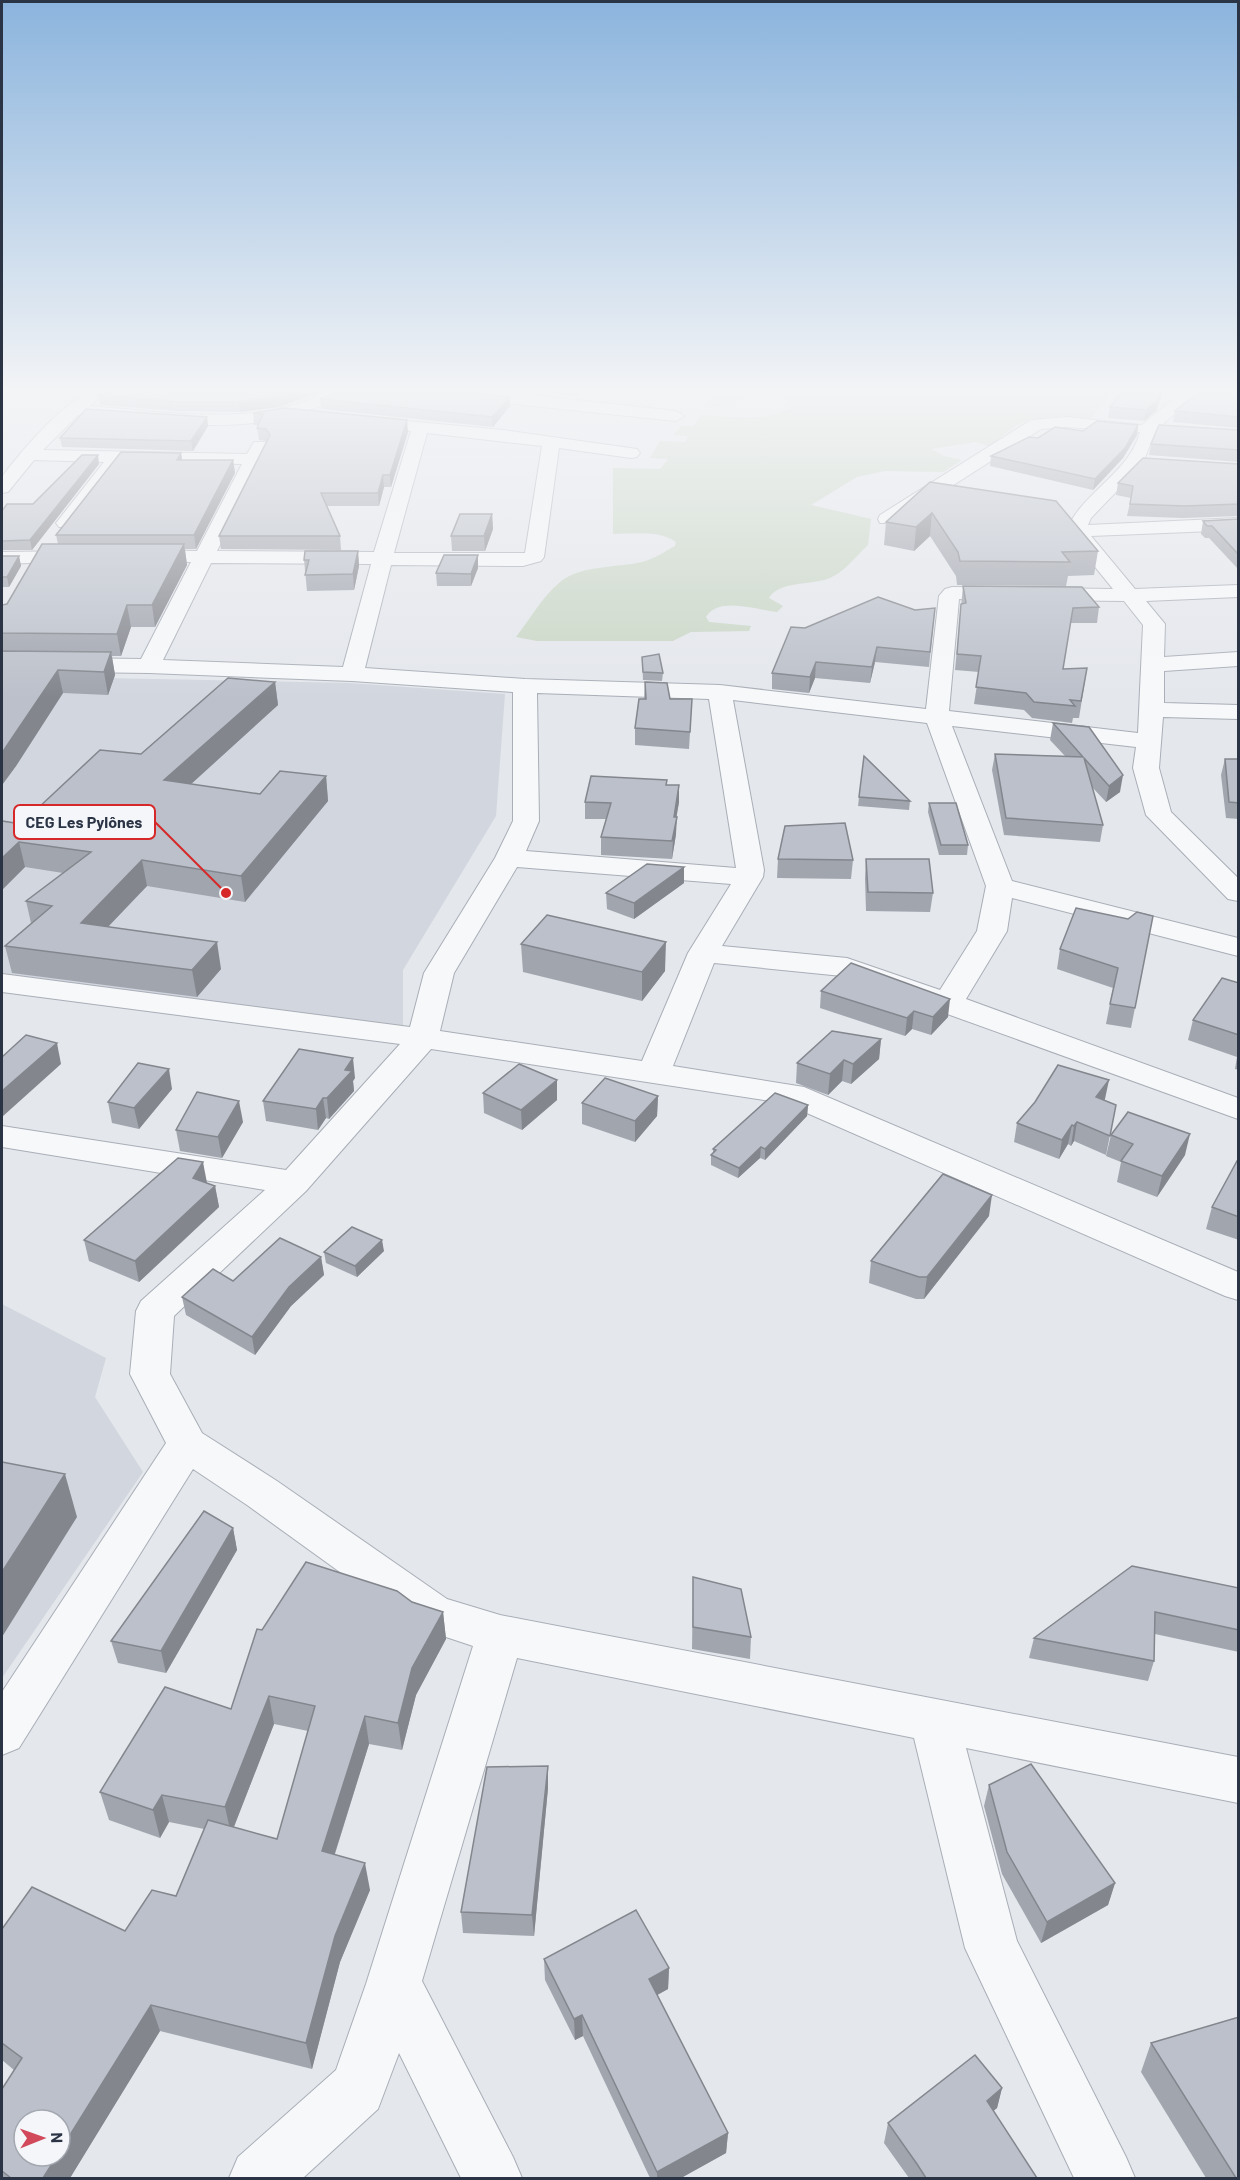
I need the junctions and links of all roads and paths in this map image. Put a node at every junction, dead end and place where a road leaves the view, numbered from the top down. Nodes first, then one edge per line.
1 (88, 494) edge
2 (236, 494) edge
3 (401, 494) edge
4 (543, 494) edge
5 (927, 494) edge
6 (1104, 494) edge
7 (887, 519) edge
8 (1239, 524) edge
9 (1076, 531) junction
10 (104, 556) edge
11 (126, 556) edge
12 (39, 557) junction
13 (205, 557) junction
14 (382, 557) junction
15 (2, 558) edge
16 (28, 575) edge
17 (1239, 591) edge
18 (1130, 595) junction
19 (1239, 659) edge
20 (2, 664) edge
21 (1151, 665) junction
22 (149, 666) junction
23 (352, 674) junction
24 (525, 686) junction
25 (720, 692) junction
26 (1152, 710) junction
27 (1239, 712) edge
28 (937, 717) junction
29 (1147, 741) junction
30 (509, 858) junction
31 (749, 877) junction
32 (1000, 886) junction
33 (1239, 893) edge
34 (1239, 947) edge
35 (703, 953) junction
36 (2, 982) edge
37 (948, 1003) junction
38 (423, 1038) junction
39 (654, 1072) junction
40 (1239, 1109) edge
41 (2, 1136) edge
42 (294, 1183) junction
43 (1239, 1287) edge
44 (187, 1444) junction
45 (500, 1635) junction
46 (934, 1721) junction
47 (2, 1733) edge
48 (1239, 1780) edge
49 (394, 1984) junction
50 (259, 2178) edge
51 (492, 2178) edge
52 (1105, 2178) edge

1 - 12 street
2 - 13 street
3 - 14 street
4 - 14 street
5 - 7 street
6 - 9 street
8 - 9 street
9 - 18 street
10 - 12 street
11 - 13 street
12 - 15 street
12 - 16 street
13 - 14 street
13 - 22 street
14 - 23 street
17 - 18 street
18 - 21 street
18 - 28 street
19 - 21 street
20 - 22 street
21 - 26 street
22 - 23 street
23 - 24 street
24 - 25 street
24 - 30 street
25 - 28 street
25 - 31 street
26 - 27 street
26 - 29 street
28 - 29 street
28 - 32 street
29 - 33 street
30 - 31 street
30 - 38 street
31 - 35 street
32 - 34 street
32 - 37 street
35 - 37 street
35 - 39 street
36 - 38 street
37 - 40 street
38 - 39 street
38 - 42 street
39 - 43 street
41 - 42 street
42 - 44 street
44 - 45 street
44 - 47 street
45 - 46 street
45 - 49 street
46 - 48 street
46 - 52 street
49 - 50 street
49 - 51 street

